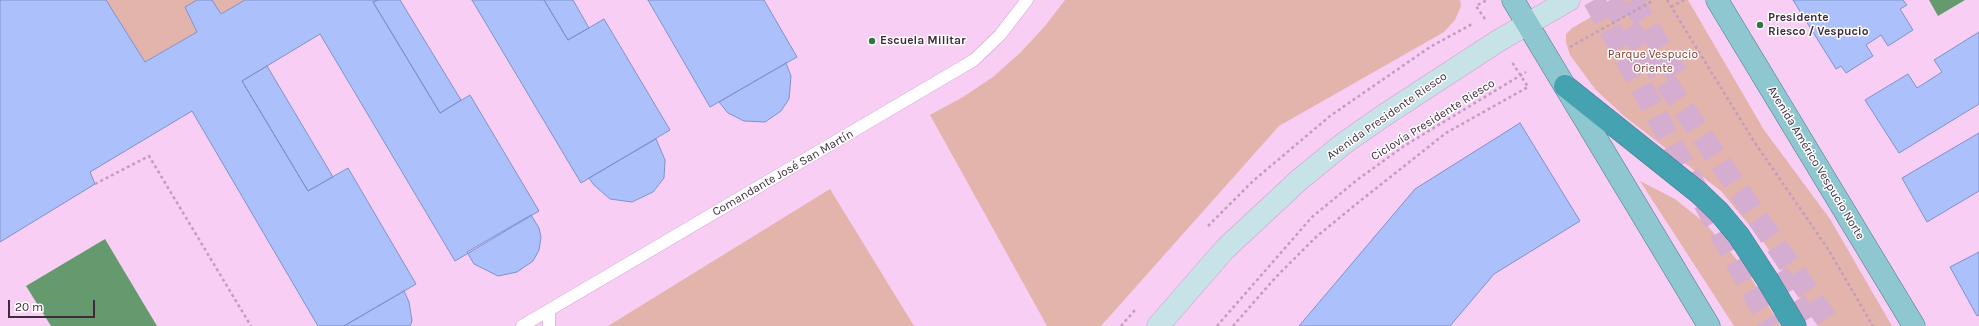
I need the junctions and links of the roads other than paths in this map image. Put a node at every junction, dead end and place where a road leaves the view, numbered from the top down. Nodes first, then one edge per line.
1 (1513, 0) edge
2 (1570, 0) edge
3 (1717, 0) edge
4 (1022, 2) edge
5 (1527, 24) junction
6 (1565, 86) junction
7 (549, 310) junction
8 (522, 326) edge
9 (549, 326) edge
10 (1158, 326) edge
11 (1709, 326) edge
12 (1795, 326) edge
13 (1914, 326) edge

1 - 5 main road
2 - 5 main road, Avenida Presidente Riesco
3 - 13 main road, Avenida Américo Vespucio Norte
4 - 7 lane, Comandante José San Martín
5 - 6 main road
5 - 10 main road, Avenida Presidente Riesco
6 - 11 main road
6 - 12 highway
7 - 8 lane, Comandante José San Martín
7 - 9 lane

